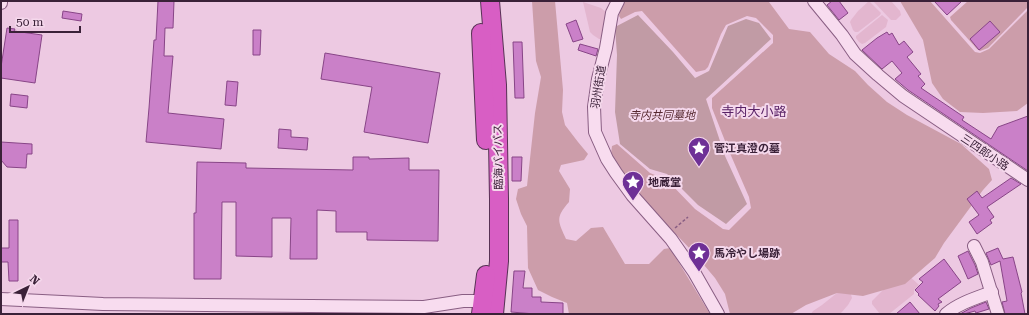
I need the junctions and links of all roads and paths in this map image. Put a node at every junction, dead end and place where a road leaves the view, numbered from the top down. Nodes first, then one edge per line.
1 (478, 1) edge
2 (490, 1) edge
3 (618, 1) edge
4 (817, 2) edge
5 (1028, 180) edge
6 (688, 217) dead end
7 (667, 234) junction
8 (974, 246) dead end
9 (992, 292) junction
10 (1, 299) edge
11 (488, 308) edge
12 (103, 309) edge
13 (718, 314) edge
14 (946, 314) edge
15 (998, 314) edge

1 - 11 highway, 臨海バイパス
2 - 11 highway, 臨海バイパス
3 - 7 street, 羽州街道
4 - 5 street, 三四郎小路
6 - 7 path
7 - 13 street, 羽州街道
8 - 9 street
9 - 14 street
9 - 15 street
10 - 12 street
11 - 12 street

